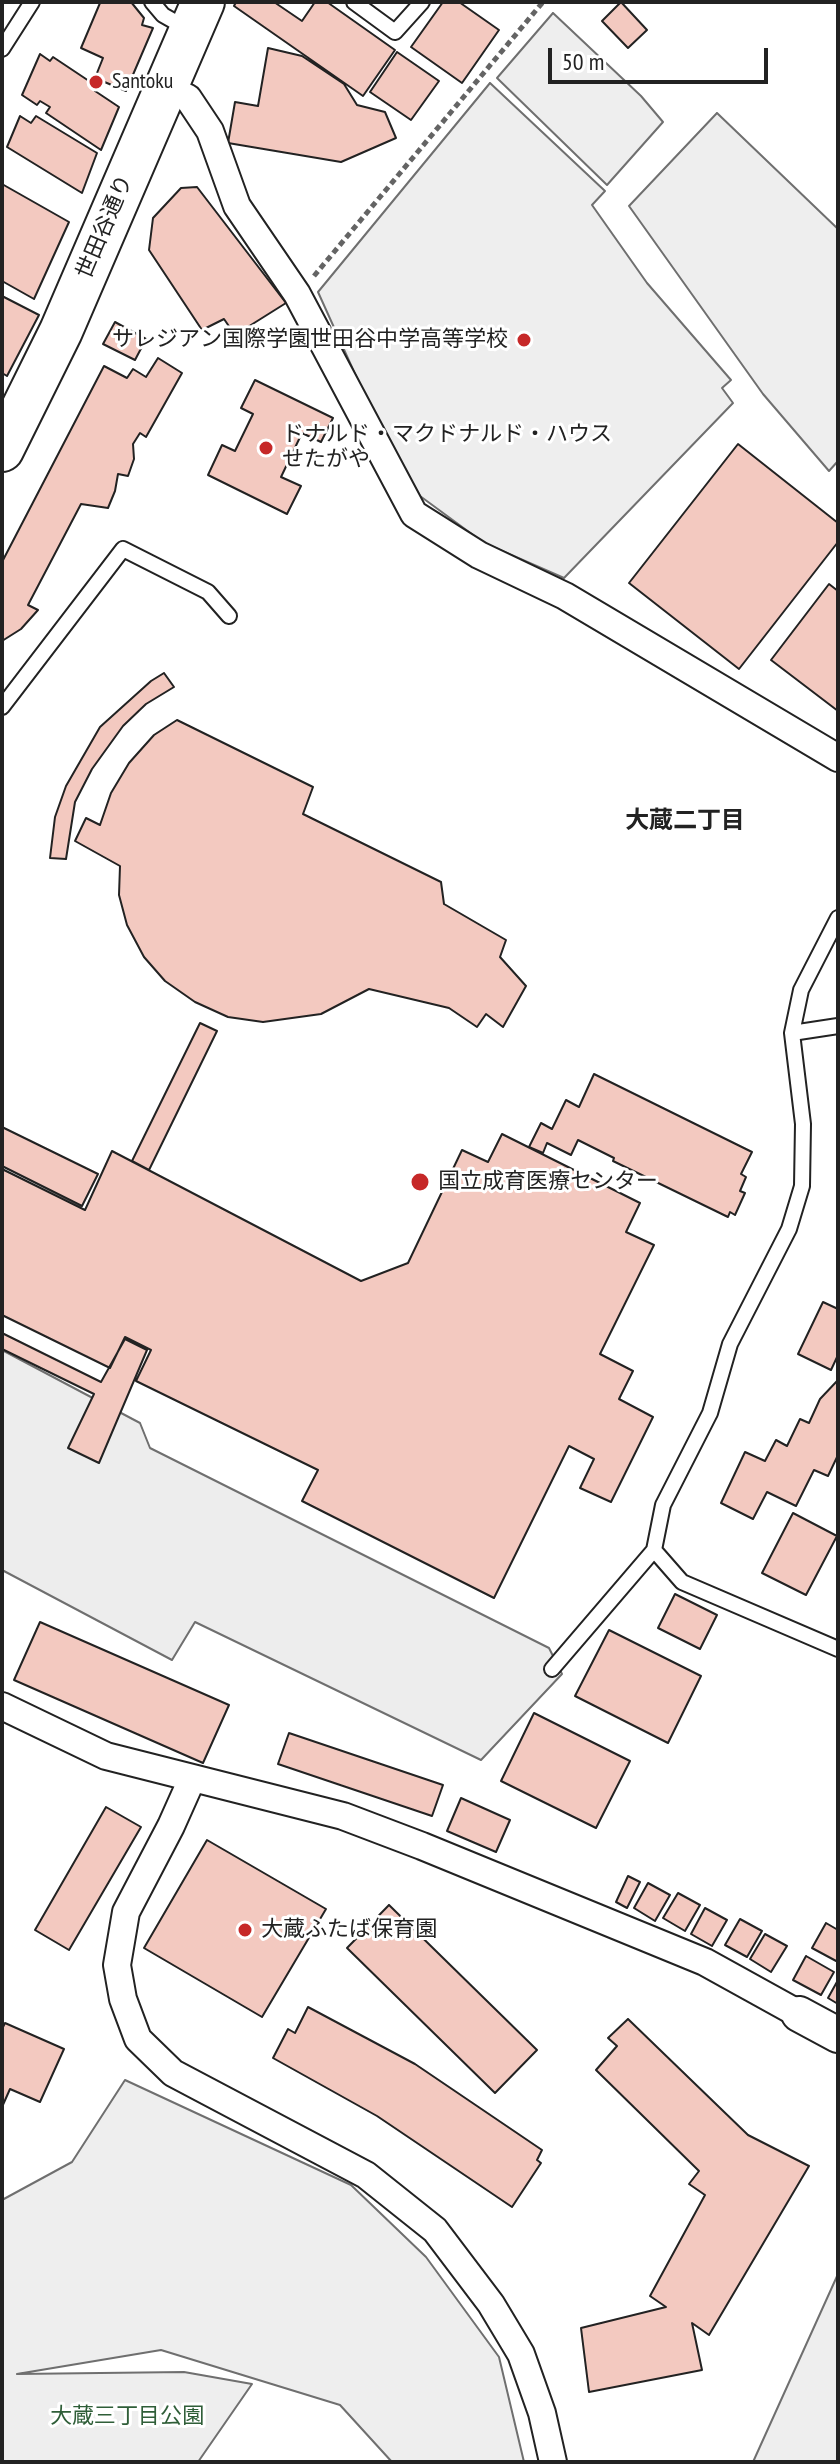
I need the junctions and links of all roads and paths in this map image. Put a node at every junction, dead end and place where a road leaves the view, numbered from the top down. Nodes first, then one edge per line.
1 (32, 2) edge
2 (152, 2) edge
3 (354, 2) edge
4 (422, 2) edge
5 (543, 2) edge
6 (198, 16) edge
7 (2, 49) edge
8 (165, 87) junction
9 (297, 294) junction
10 (2, 450) edge
11 (229, 616) dead end
12 (2, 707) edge
13 (838, 758) edge
14 (838, 918) edge
15 (838, 1026) edge
16 (792, 1033) junction
17 (654, 1550) junction
18 (838, 1649) edge
19 (552, 1669) dead end
20 (2, 1706) edge
21 (192, 1779) junction
22 (799, 2014) joint
23 (838, 2035) edge
24 (553, 2462) edge

1 - 7 lane
2 - 6 lane
3 - 4 lane
5 - 9 path
6 - 8 main road, 世田谷通り
8 - 9 street
8 - 10 main road, 世田谷通り
9 - 13 street
11 - 12 lane
14 - 16 lane
15 - 16 lane
16 - 17 lane
17 - 18 lane
17 - 19 lane
20 - 21 street
21 - 22 street
21 - 24 street
22 - 23 street

